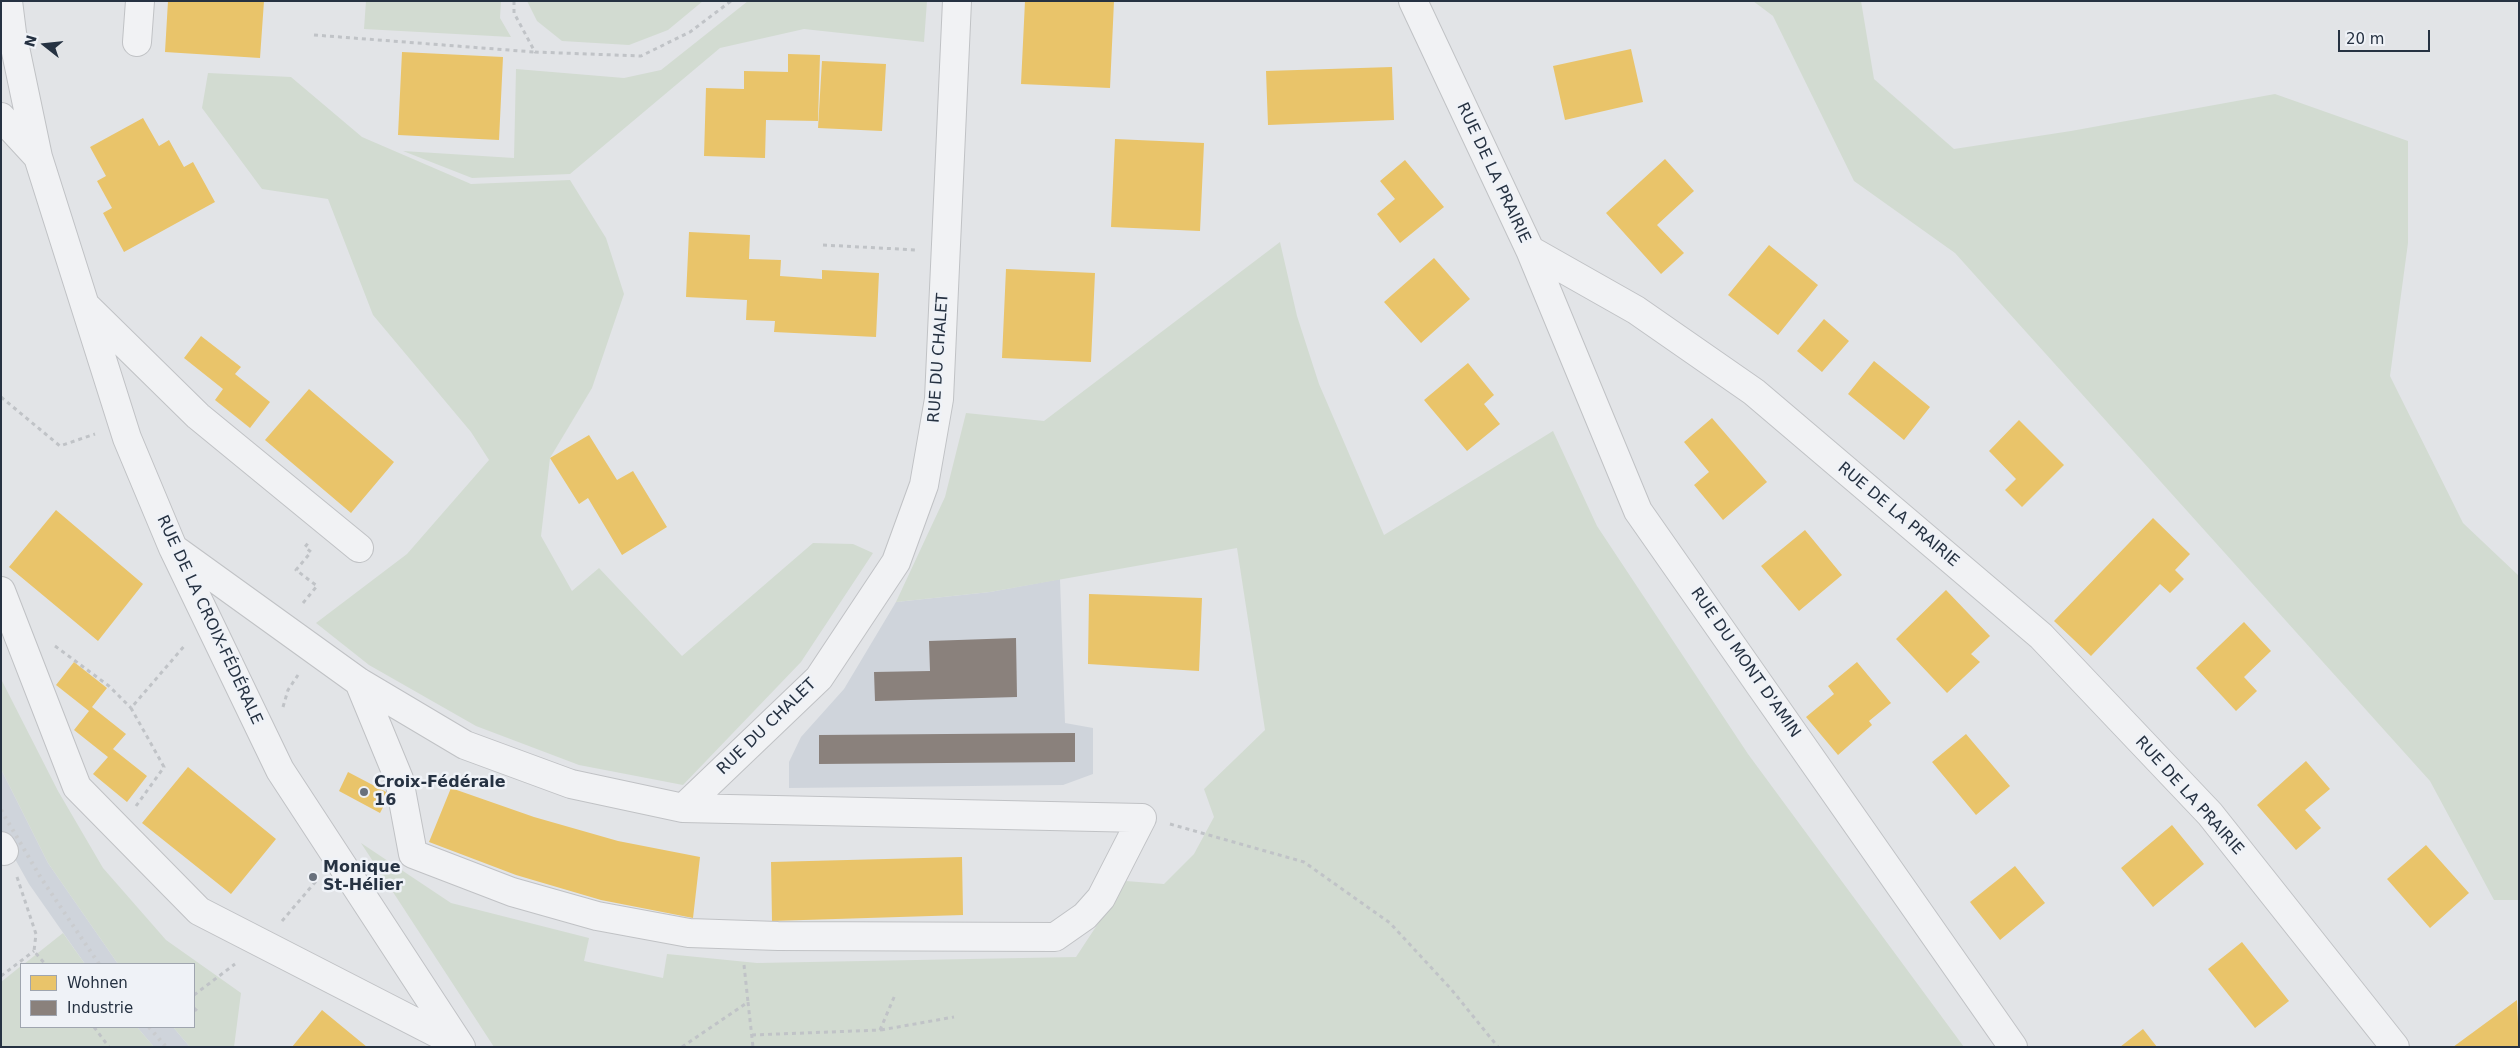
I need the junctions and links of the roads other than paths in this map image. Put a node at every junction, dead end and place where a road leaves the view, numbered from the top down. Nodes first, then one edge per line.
1 (8, 1) edge
2 (140, 1) edge
3 (957, 1) edge
4 (1412, 1) edge
5 (137, 42) dead end
6 (1, 117) edge
7 (38, 157) junction
8 (1530, 250) junction
9 (84, 303) junction
10 (173, 548) junction
11 (359, 548) dead end
12 (1, 591) edge
13 (359, 682) junction
14 (683, 808) junction
15 (460, 1046) edge
16 (2014, 1047) edge
17 (2395, 1047) edge

1 - 7 street, RUE DE LA CROIX-FÉDÉRALE
2 - 5 street
3 - 14 street, RUE DU CHALET
4 - 8 street, RUE DE LA PRAIRIE
6 - 7 street, RUE DE LA CROIX-FÉDÉRALE
7 - 9 street, RUE DE LA CROIX-FÉDÉRALE
8 - 16 street, RUE DU MONT D'AMIN
8 - 17 street, RUE DE LA PRAIRIE
9 - 10 street, RUE DE LA CROIX-FÉDÉRALE
9 - 11 street
10 - 13 street
10 - 15 street, RUE DE LA CROIX-FÉDÉRALE
12 - 15 street, RUE DE LA CROIX-FÉDÉRALE
13 - 14 street
13 - 14 street

